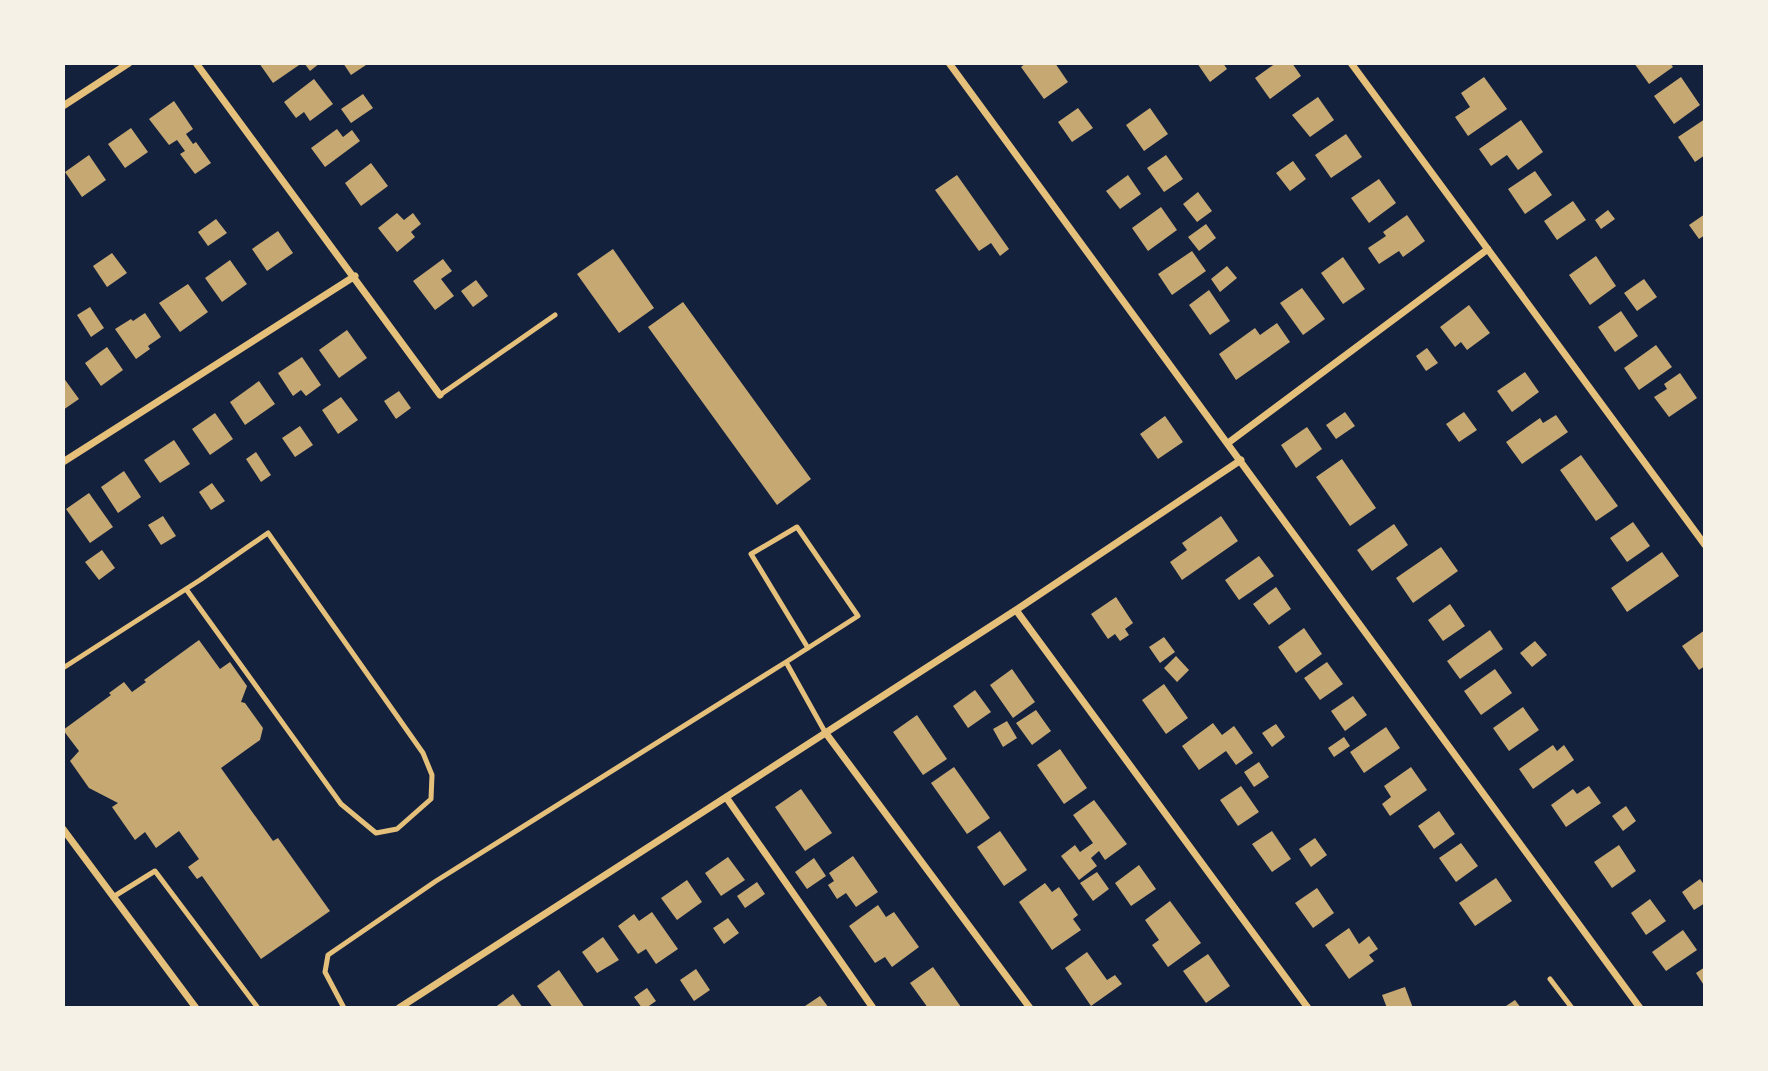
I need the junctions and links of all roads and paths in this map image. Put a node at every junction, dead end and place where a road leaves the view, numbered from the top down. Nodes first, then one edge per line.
1 (129, 63) edge
2 (196, 63) edge
3 (949, 63) edge
4 (1351, 63) edge
5 (63, 106) edge
6 (1488, 249) junction
7 (355, 276) junction
8 (555, 315) dead end
9 (440, 395) joint
10 (1228, 443) junction
11 (1241, 460) junction
12 (63, 463) edge
13 (1705, 545) edge
14 (186, 589) junction
15 (1016, 610) junction
16 (808, 648) junction
17 (786, 662) junction
18 (63, 668) edge
19 (825, 732) junction
20 (726, 797) junction
21 (63, 829) edge
22 (113, 897) junction
23 (1550, 979) dead end
24 (195, 1008) edge
25 (258, 1008) edge
26 (344, 1008) edge
27 (398, 1008) edge
28 (873, 1008) edge
29 (1030, 1008) edge
30 (1308, 1008) edge
31 (1572, 1008) edge
32 (1640, 1008) edge

1 - 5 street
2 - 7 street
3 - 10 street
4 - 6 street
6 - 10 street
6 - 13 street
7 - 9 street
7 - 12 street
8 - 9 lane
10 - 11 street
11 - 15 street
11 - 32 street
14 - 14 lane
14 - 18 lane
15 - 19 street
15 - 30 street
16 - 16 lane
16 - 17 lane
17 - 19 lane
17 - 26 lane
19 - 20 street
19 - 29 street
20 - 27 street
20 - 28 street
21 - 22 street
22 - 24 street
22 - 25 lane
23 - 31 lane

